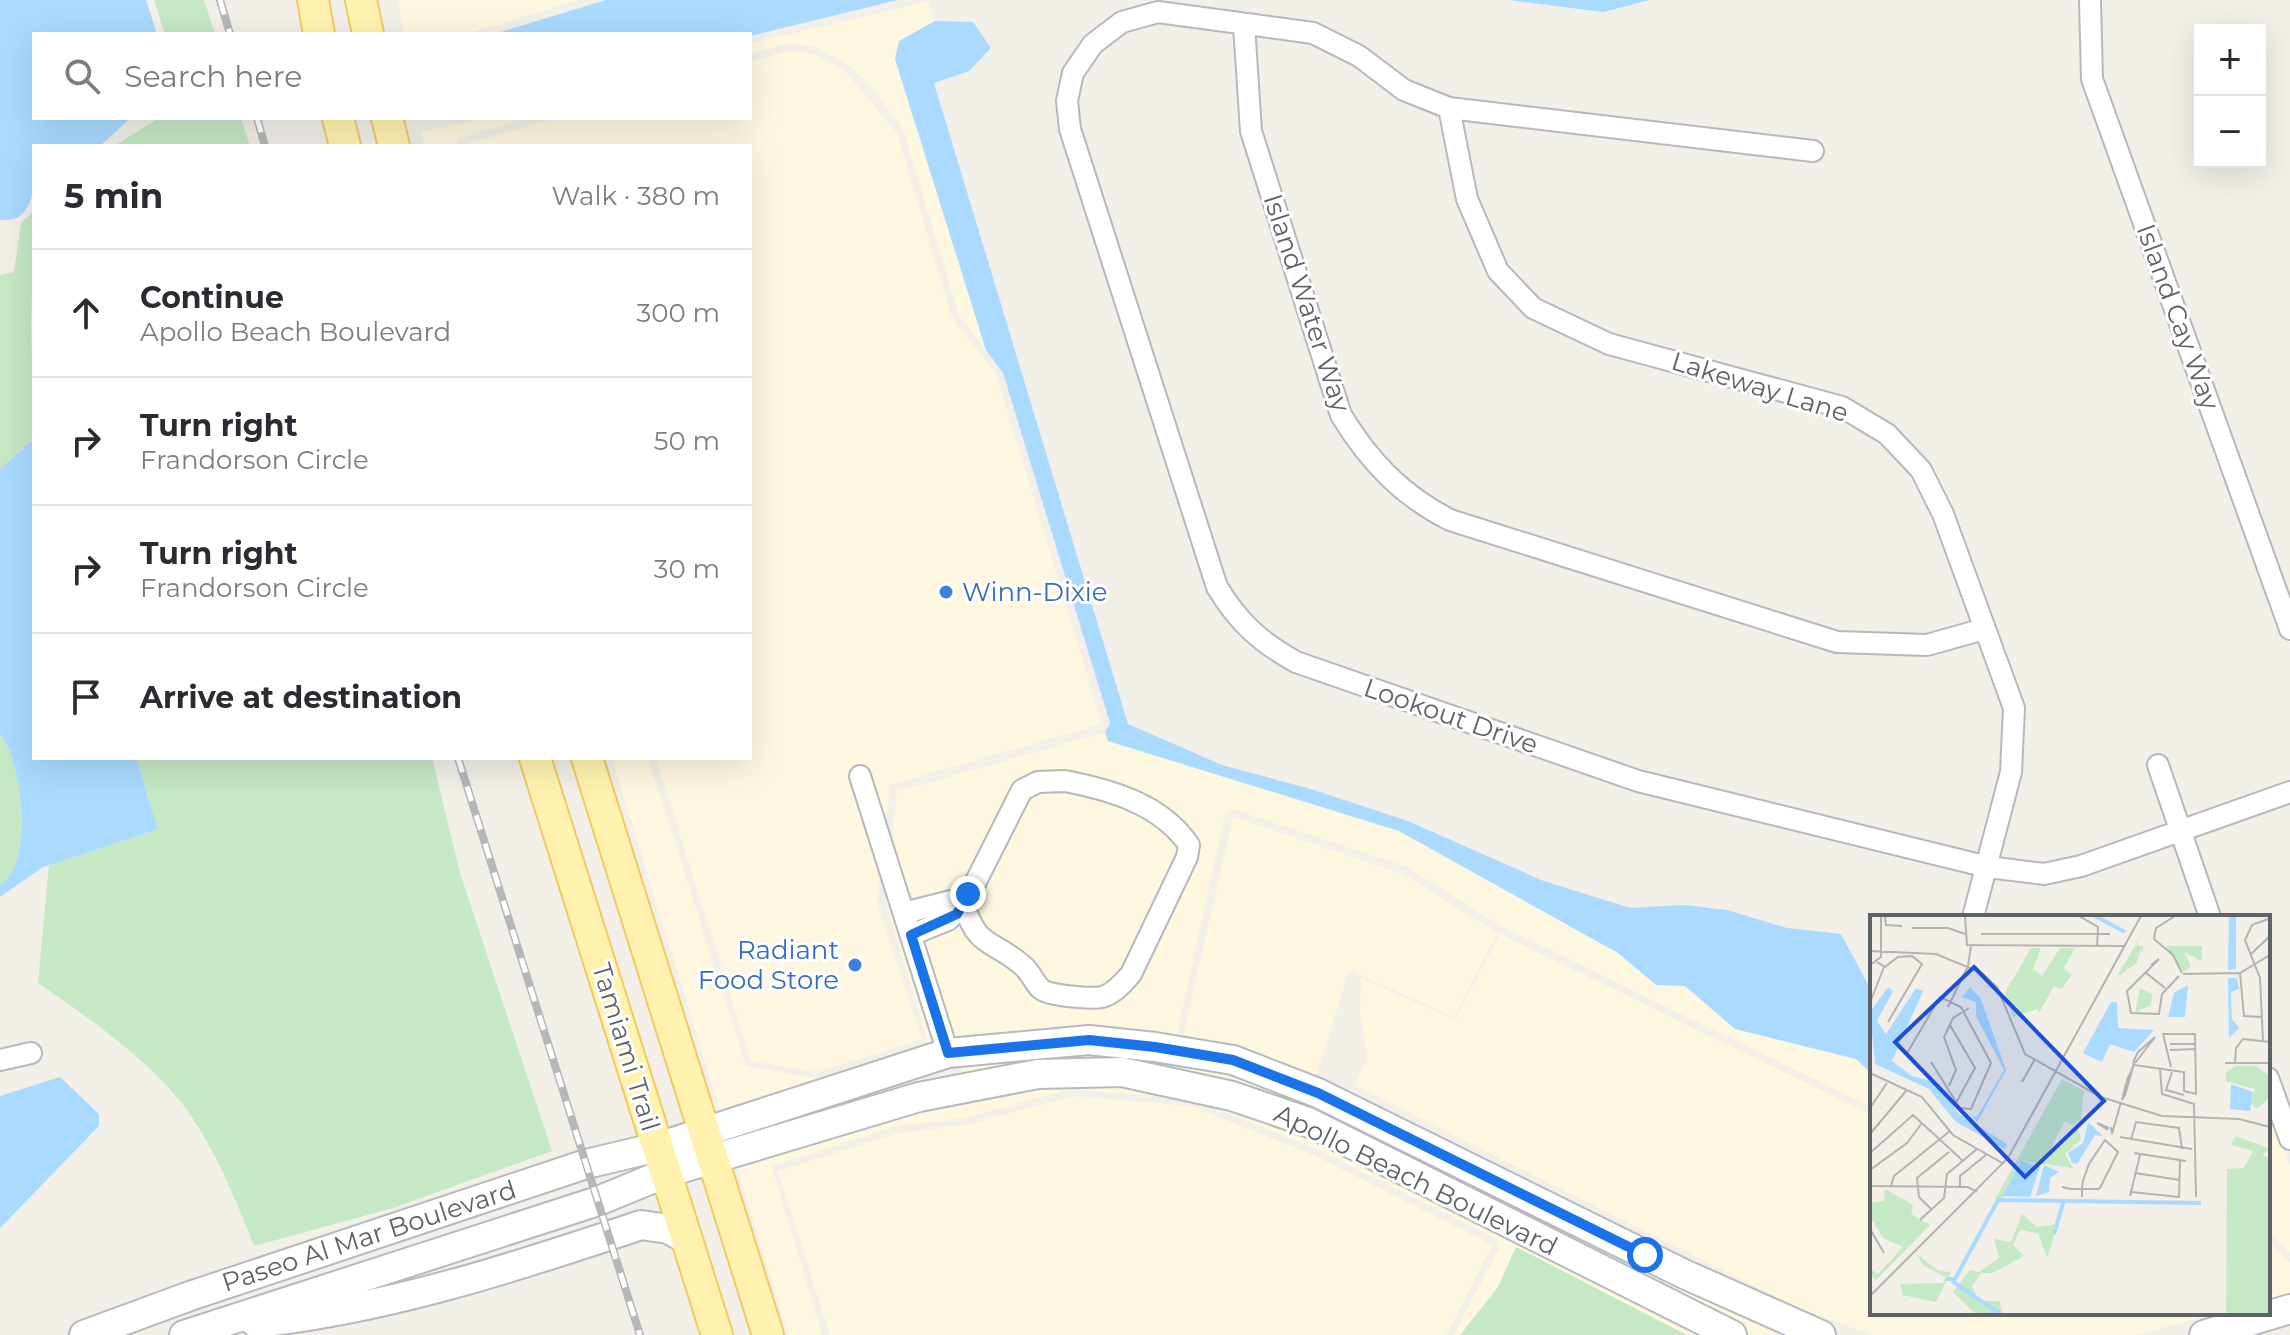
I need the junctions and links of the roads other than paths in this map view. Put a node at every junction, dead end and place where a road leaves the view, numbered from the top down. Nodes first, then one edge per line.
1 (313, 0) edge
2 (361, 0) edge
3 (2090, 0) edge
4 (1244, 25) junction
5 (319, 32) edge
6 (368, 32) edge
7 (1449, 108) junction
8 (338, 120) edge
9 (388, 120) edge
10 (344, 144) edge
11 (394, 144) edge
12 (1813, 151) dead end
13 (1984, 629) junction
14 (2290, 629) edge
15 (536, 760) edge
16 (588, 760) edge
17 (2158, 765) dead end
18 (860, 776) dead end
19 (2290, 792) edge
20 (2180, 832) junction
21 (1988, 867) junction
22 (964, 905) junction
23 (904, 913) junction
24 (1974, 915) edge
25 (2209, 915) edge
26 (911, 935) junction
27 (31, 1053) dead end
28 (948, 1053) junction
29 (0, 1060) edge
30 (2270, 1084) edge
31 (2290, 1139) edge
32 (708, 1146) junction
33 (662, 1160) junction
34 (687, 1239) junction
35 (2290, 1309) edge
36 (192, 1332) edge
37 (84, 1335) edge
38 (717, 1335) edge
39 (768, 1335) edge
40 (1732, 1335) edge
41 (1821, 1335) edge
42 (2204, 1335) edge

1 - 5 main road
2 - 6 main road
3 - 14 street, Island Cay Way
4 - 7 street
4 - 13 street, Island Water Way
4 - 21 street, Lookout Drive
7 - 12 street
7 - 13 street, Lakeway Lane
8 - 10 main road
9 - 11 main road
13 - 21 street, Lakeway Lane
15 - 33 main road, Tamiami Trail
16 - 32 main road, Tamiami Trail
17 - 20 street
18 - 23 street
19 - 20 street
20 - 21 street, Lookout Drive
20 - 25 street
21 - 24 street, Lakeway Lane
22 - 22 street
22 - 23 street
22 - 26 street
23 - 26 street
26 - 28 street
27 - 29 street
28 - 32 main road, Apollo Beach Boulevard
28 - 41 main road, Apollo Beach Boulevard
30 - 31 street
32 - 33 main road, Apollo Beach Boulevard
32 - 39 main road, Tamiami Trail
32 - 40 main road, Apollo Beach Boulevard
33 - 34 main road, Tamiami Trail
33 - 36 main road, Paseo Al Mar Boulevard
33 - 37 main road, Paseo Al Mar Boulevard
34 - 36 main road
34 - 38 main road, Tamiami Trail
35 - 42 main road

